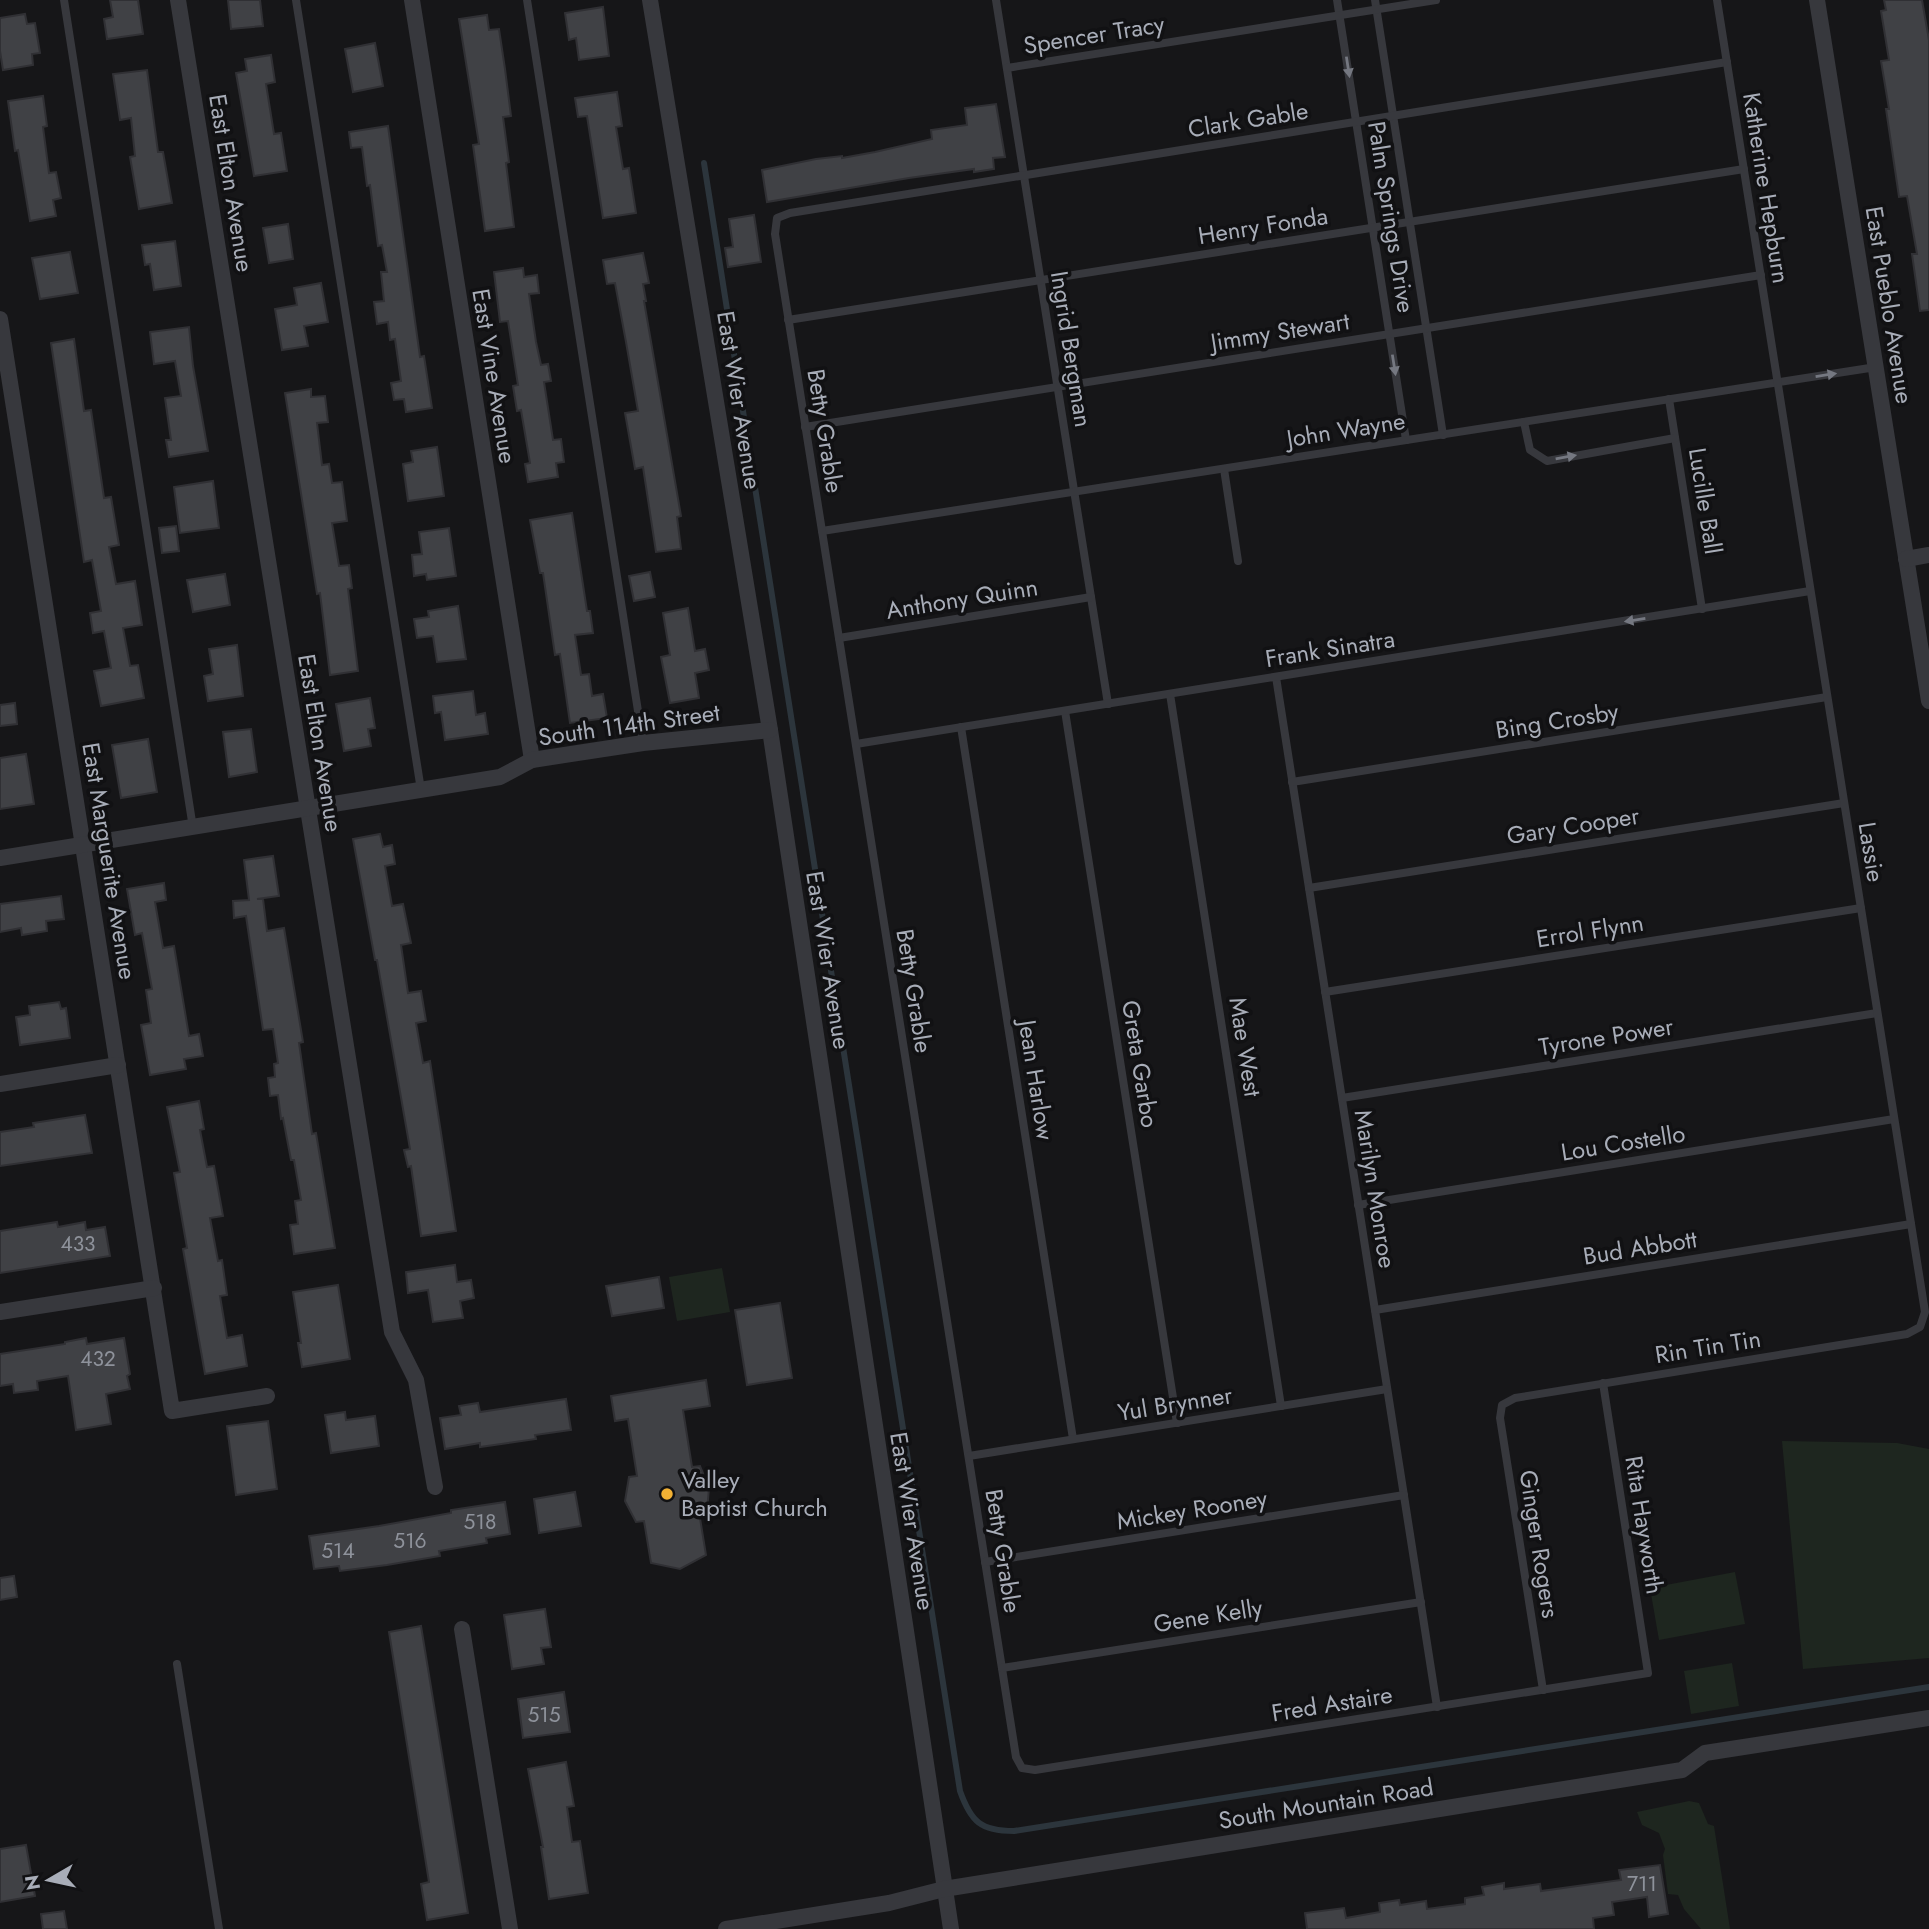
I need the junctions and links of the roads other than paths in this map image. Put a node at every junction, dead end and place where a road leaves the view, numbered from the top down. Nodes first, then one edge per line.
1 (64, 0) edge
2 (178, 0) edge
3 (296, 0) edge
4 (412, 0) edge
5 (527, 0) edge
6 (650, 0) edge
7 (996, 0) edge
8 (1337, 0) edge
9 (1436, 0) edge
10 (1717, 0) edge
11 (1818, 0) edge
12 (1376, 5) edge
13 (1339, 16) junction
14 (1727, 62) junction
15 (1007, 68) junction
16 (1393, 116) junction
17 (1356, 122) junction
18 (1744, 169) junction
19 (1024, 175) junction
20 (776, 218) joint
21 (1410, 222) junction
22 (1373, 228) junction
23 (1761, 275) junction
24 (1040, 280) junction
25 (0, 319) edge
26 (788, 320) junction
27 (1426, 328) junction
28 (1390, 334) junction
29 (1876, 367) junction
30 (1777, 383) junction
31 (1057, 387) junction
32 (1669, 399) junction
33 (1524, 422) junction
34 (805, 427) junction
35 (1443, 435) junction
36 (1675, 438) junction
37 (1406, 440) junction
38 (1224, 469) junction
39 (1074, 492) junction
40 (822, 531) junction
41 (1929, 555) edge
42 (1906, 559) junction
43 (1238, 561) dead end
44 (1810, 592) junction
45 (1091, 597) junction
46 (1702, 609) junction
47 (839, 638) junction
48 (1276, 677) junction
49 (1170, 694) junction
50 (1827, 697) junction
51 (1929, 701) edge
52 (1108, 704) junction
53 (1065, 711) junction
54 (961, 727) junction
55 (770, 730) junction
56 (643, 743) junction
57 (856, 744) junction
58 (532, 760) junction
59 (1292, 782) junction
60 (421, 790) junction
61 (1844, 803) junction
62 (308, 810) junction
63 (193, 828) junction
64 (83, 845) junction
65 (0, 858) edge
66 (1309, 888) junction
67 (1861, 908) junction
68 (1325, 992) junction
69 (1877, 1013) junction
70 (118, 1065) junction
71 (0, 1084) edge
72 (1342, 1098) junction
73 (1894, 1119) junction
74 (1358, 1205) junction
75 (1910, 1224) junction
76 (153, 1288) junction
77 (1375, 1310) junction
78 (0, 1312) edge
79 (1920, 1327) joint
80 (1603, 1384) junction
81 (1387, 1390) junction
82 (267, 1396) dead end
83 (1502, 1405) joint
84 (1281, 1406) junction
85 (1177, 1423) junction
86 (1073, 1440) junction
87 (969, 1456) junction
88 (435, 1487) dead end
89 (1404, 1495) junction
90 (985, 1562) junction
91 (1420, 1602) junction
92 (462, 1629) dead end
93 (177, 1664) dead end
94 (1002, 1668) junction
95 (1647, 1673) joint
96 (1543, 1689) junction
97 (1437, 1707) junction
98 (1929, 1718) edge
99 (1022, 1768) joint
100 (944, 1889) junction
101 (219, 1929) edge
102 (510, 1929) edge
103 (726, 1929) edge
104 (951, 1929) edge

1 - 63 lane
2 - 62 street, East Elton Avenue
3 - 60 lane
4 - 58 street, East Vine Avenue
5 - 56 lane
6 - 55 street, East Wier Avenue
7 - 15 lane, Ingrid Bergman
8 - 13 lane, Palm Springs Drive
9 - 12 lane, Spencer Tracy
10 - 14 lane, Katherine Hepburn
11 - 29 street, East Pueblo Avenue
12 - 13 lane, Spencer Tracy
12 - 16 lane, Palm Springs Drive
13 - 15 lane, Spencer Tracy
13 -> 17 lane, Palm Springs Drive
14 - 16 lane, Clark Gable
14 - 18 lane, Katherine Hepburn
15 - 19 lane, Ingrid Bergman
16 - 17 lane, Clark Gable
16 - 21 lane, Palm Springs Drive
17 - 19 lane, Clark Gable
17 - 22 lane, Palm Springs Drive
18 - 21 lane, Henry Fonda
18 - 23 lane, Katherine Hepburn
19 - 20 lane, Clark Gable
19 - 24 lane, Ingrid Bergman
20 - 26 lane, Betty Grable
21 - 22 lane, Henry Fonda
21 - 27 lane, Palm Springs Drive
22 - 24 lane, Henry Fonda
22 - 28 lane, Palm Springs Drive
23 - 27 lane, Jimmy Stewart
23 - 30 lane, Katherine Hepburn
24 - 26 lane, Henry Fonda
24 - 31 lane, Ingrid Bergman
25 - 64 street, East Marguerite Avenue
26 - 34 lane, Betty Grable
27 - 28 lane, Jimmy Stewart
27 - 35 lane, Palm Springs Drive
28 - 31 lane, Jimmy Stewart
28 -> 37 lane, Palm Springs Drive
30 -> 29 lane, John Wayne
29 - 42 street, East Pueblo Avenue
30 - 32 lane, John Wayne
30 - 44 lane, Lassie
31 - 34 lane, Jimmy Stewart
31 - 39 lane, Ingrid Bergman
32 - 33 lane, John Wayne
32 - 36 lane, Lucille Ball
33 - 35 lane, John Wayne
33 -> 36 lane
34 - 40 lane, Betty Grable
35 - 37 lane, John Wayne
36 - 46 lane, Lucille Ball
37 - 38 lane, John Wayne
38 - 39 lane, John Wayne
38 - 43 lane
39 - 40 lane, John Wayne
39 - 45 lane, Ingrid Bergman
40 - 47 lane, Betty Grable
41 - 42 street
42 - 51 street, East Pueblo Avenue
44 - 46 lane, Frank Sinatra
44 - 50 lane, Lassie
45 - 47 lane, Anthony Quinn
45 - 52 lane, Ingrid Bergman
46 -> 48 lane, Frank Sinatra
47 - 57 lane, Betty Grable
48 - 49 lane, Frank Sinatra
48 - 59 lane, Marilyn Monroe
49 - 52 lane, Frank Sinatra
49 - 84 lane, Mae West
50 - 59 lane, Bing Crosby
50 - 61 lane, Lassie
52 - 53 lane, Frank Sinatra
53 - 54 lane, Frank Sinatra
53 - 85 lane, Greta Garbo
54 - 57 lane, Frank Sinatra
54 - 86 lane, Jean Harlow
55 - 56 street, South 114th Street
55 - 100 street, East Wier Avenue
56 - 58 street, South 114th Street
57 - 87 lane, Betty Grable
58 - 60 street, South 114th Street
59 - 66 lane, Marilyn Monroe
60 - 62 street, South 114th Street
61 - 66 lane, Gary Cooper
61 - 67 lane, Lassie
62 - 63 street, South 114th Street
62 - 88 street, East Elton Avenue
63 - 64 street, South 114th Street
64 - 65 street, South 114th Street
64 - 70 street, East Marguerite Avenue
66 - 68 lane, Marilyn Monroe
67 - 68 lane, Errol Flynn
67 - 69 lane, Lassie
68 - 72 lane, Marilyn Monroe
69 - 72 lane, Tyrone Power
69 - 73 lane, Lassie
70 - 71 street
70 - 76 street, East Marguerite Avenue
72 - 74 lane, Marilyn Monroe
73 - 74 lane, Lou Costello
73 - 75 lane, Lassie
74 - 77 lane, Marilyn Monroe
75 - 77 lane, Bud Abbott
75 - 79 lane, Lassie
76 - 78 street
76 - 82 street, East Marguerite Avenue
77 - 81 lane, Marilyn Monroe
79 - 80 lane, Rin Tin Tin
80 - 83 lane, Rin Tin Tin
80 - 95 lane, Rita Hayworth
81 - 84 lane, Yul Brynner
81 - 89 lane, Marilyn Monroe
83 - 96 lane, Ginger Rogers
84 - 85 lane, Yul Brynner
85 - 86 lane, Yul Brynner
86 - 87 lane, Yul Brynner
87 - 90 lane, Betty Grable
89 - 90 lane, Mickey Rooney
89 - 91 lane, Marilyn Monroe
90 - 94 lane, Betty Grable
91 - 94 lane, Gene Kelly
91 - 97 lane, Marilyn Monroe
92 - 102 street
93 - 101 lane
94 - 99 lane, Betty Grable
95 - 96 lane, Fred Astaire
96 - 97 lane, Fred Astaire
97 - 99 lane, Fred Astaire
98 - 100 street, South Mountain Road
100 - 103 street, South Mountain Road
100 - 104 street, East Wier Avenue

